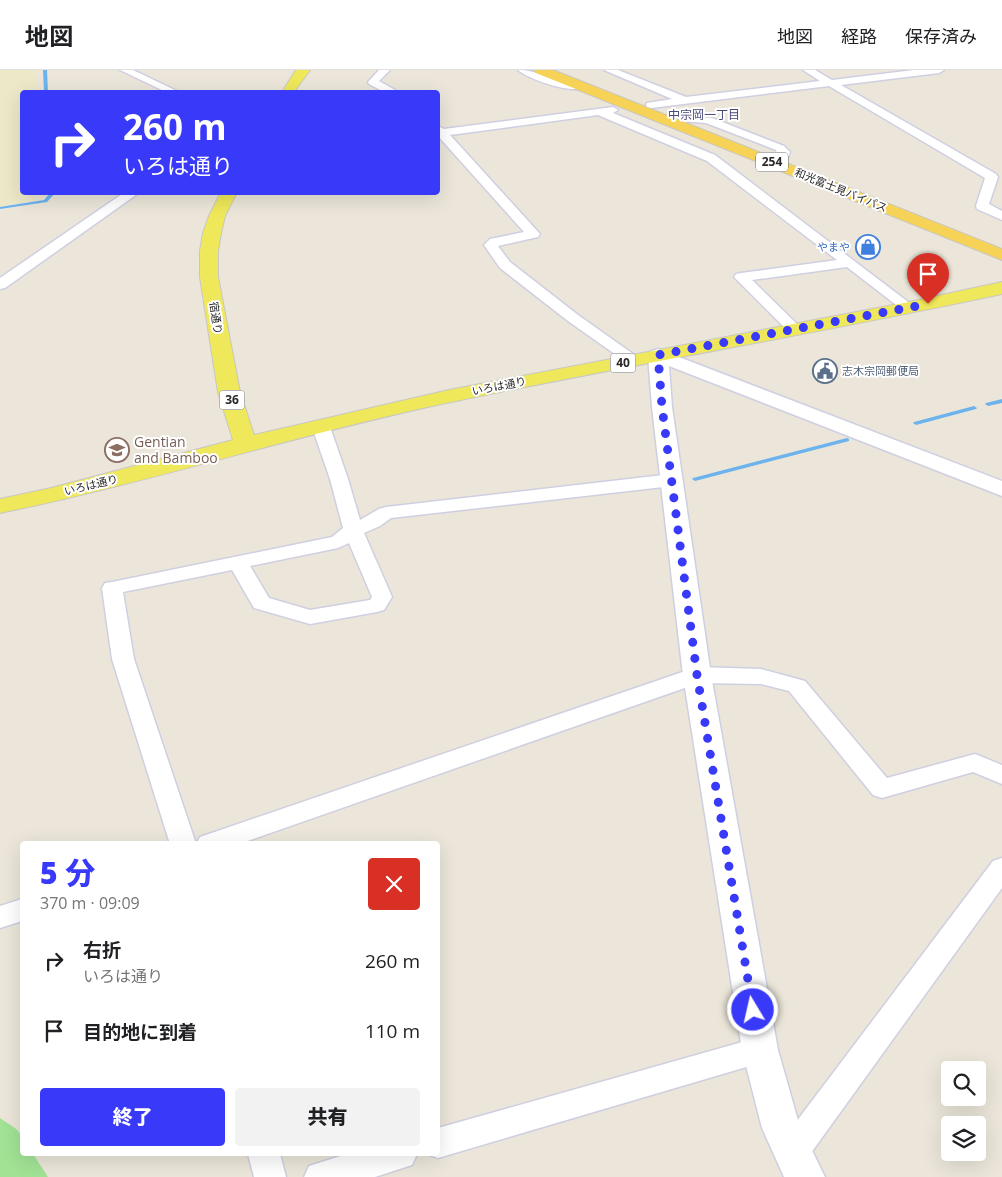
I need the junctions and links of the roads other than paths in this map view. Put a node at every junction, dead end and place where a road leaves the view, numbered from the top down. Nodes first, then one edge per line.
1 (125, 70) edge
2 (302, 70) edge
3 (385, 70) edge
4 (523, 70) edge
5 (541, 70) edge
6 (562, 70) edge
7 (609, 70) edge
8 (808, 70) edge
9 (939, 70) edge
10 (831, 83) junction
11 (581, 86) junction
12 (170, 90) edge
13 (289, 90) edge
14 (387, 90) edge
15 (685, 100) junction
16 (651, 105) junction
17 (635, 107) junction
18 (600, 112) junction
19 (440, 131) edge
20 (440, 133) edge
21 (130, 195) edge
22 (228, 195) edge
23 (1002, 216) edge
24 (1002, 243) edge
25 (1002, 255) edge
26 (848, 262) junction
27 (0, 285) edge
28 (1002, 288) edge
29 (909, 308) junction
30 (794, 329) junction
31 (658, 355) junction
32 (635, 361) junction
33 (321, 427) junction
34 (245, 444) junction
35 (672, 480) junction
36 (1002, 488) edge
37 (0, 506) edge
38 (353, 530) junction
39 (238, 562) junction
40 (697, 675) junction
41 (1002, 775) edge
42 (182, 841) edge
43 (218, 841) edge
44 (1002, 868) edge
45 (20, 911) edge
46 (0, 918) edge
47 (760, 1050) junction
48 (440, 1142) edge
49 (265, 1156) edge
50 (394, 1156) edge
51 (799, 1165) edge
52 (270, 1177) edge
53 (320, 1177) edge

1 - 12 street
2 - 13 main road
3 - 14 street
4 - 11 street
5 - 11 highway, 和光富士見バイパス / 254
6 - 16 highway, 和光富士見バイパス / 254
7 - 15 street
8 - 10 street
9 - 10 street
10 - 15 street
10 - 23 street
11 - 17 highway, 和光富士見バイパス / 254
15 - 16 street
16 - 24 highway, 和光富士見バイパス / 254
17 - 18 street
17 - 25 highway, 和光富士見バイパス / 254
18 - 19 street
18 - 26 street
20 - 32 street
21 - 27 street
22 - 34 main road, 宿通り / 36
26 - 29 street
26 - 30 street
28 - 29 main road, いろは通り / 40
29 - 30 main road, いろは通り / 40
30 - 31 main road, いろは通り / 40
31 - 32 main road, いろは通り / 40
31 - 35 street
31 - 36 street
32 - 33 main road, いろは通り / 40
33 - 34 main road, いろは通り / 40
33 - 38 street
34 - 37 main road, いろは通り
35 - 38 street
35 - 40 street
38 - 39 street
38 - 39 street
39 - 42 street
40 - 41 street
40 - 43 street
40 - 47 street
44 - 51 street
45 - 46 street
47 - 48 street
47 - 51 street
49 - 52 street
50 - 53 street

